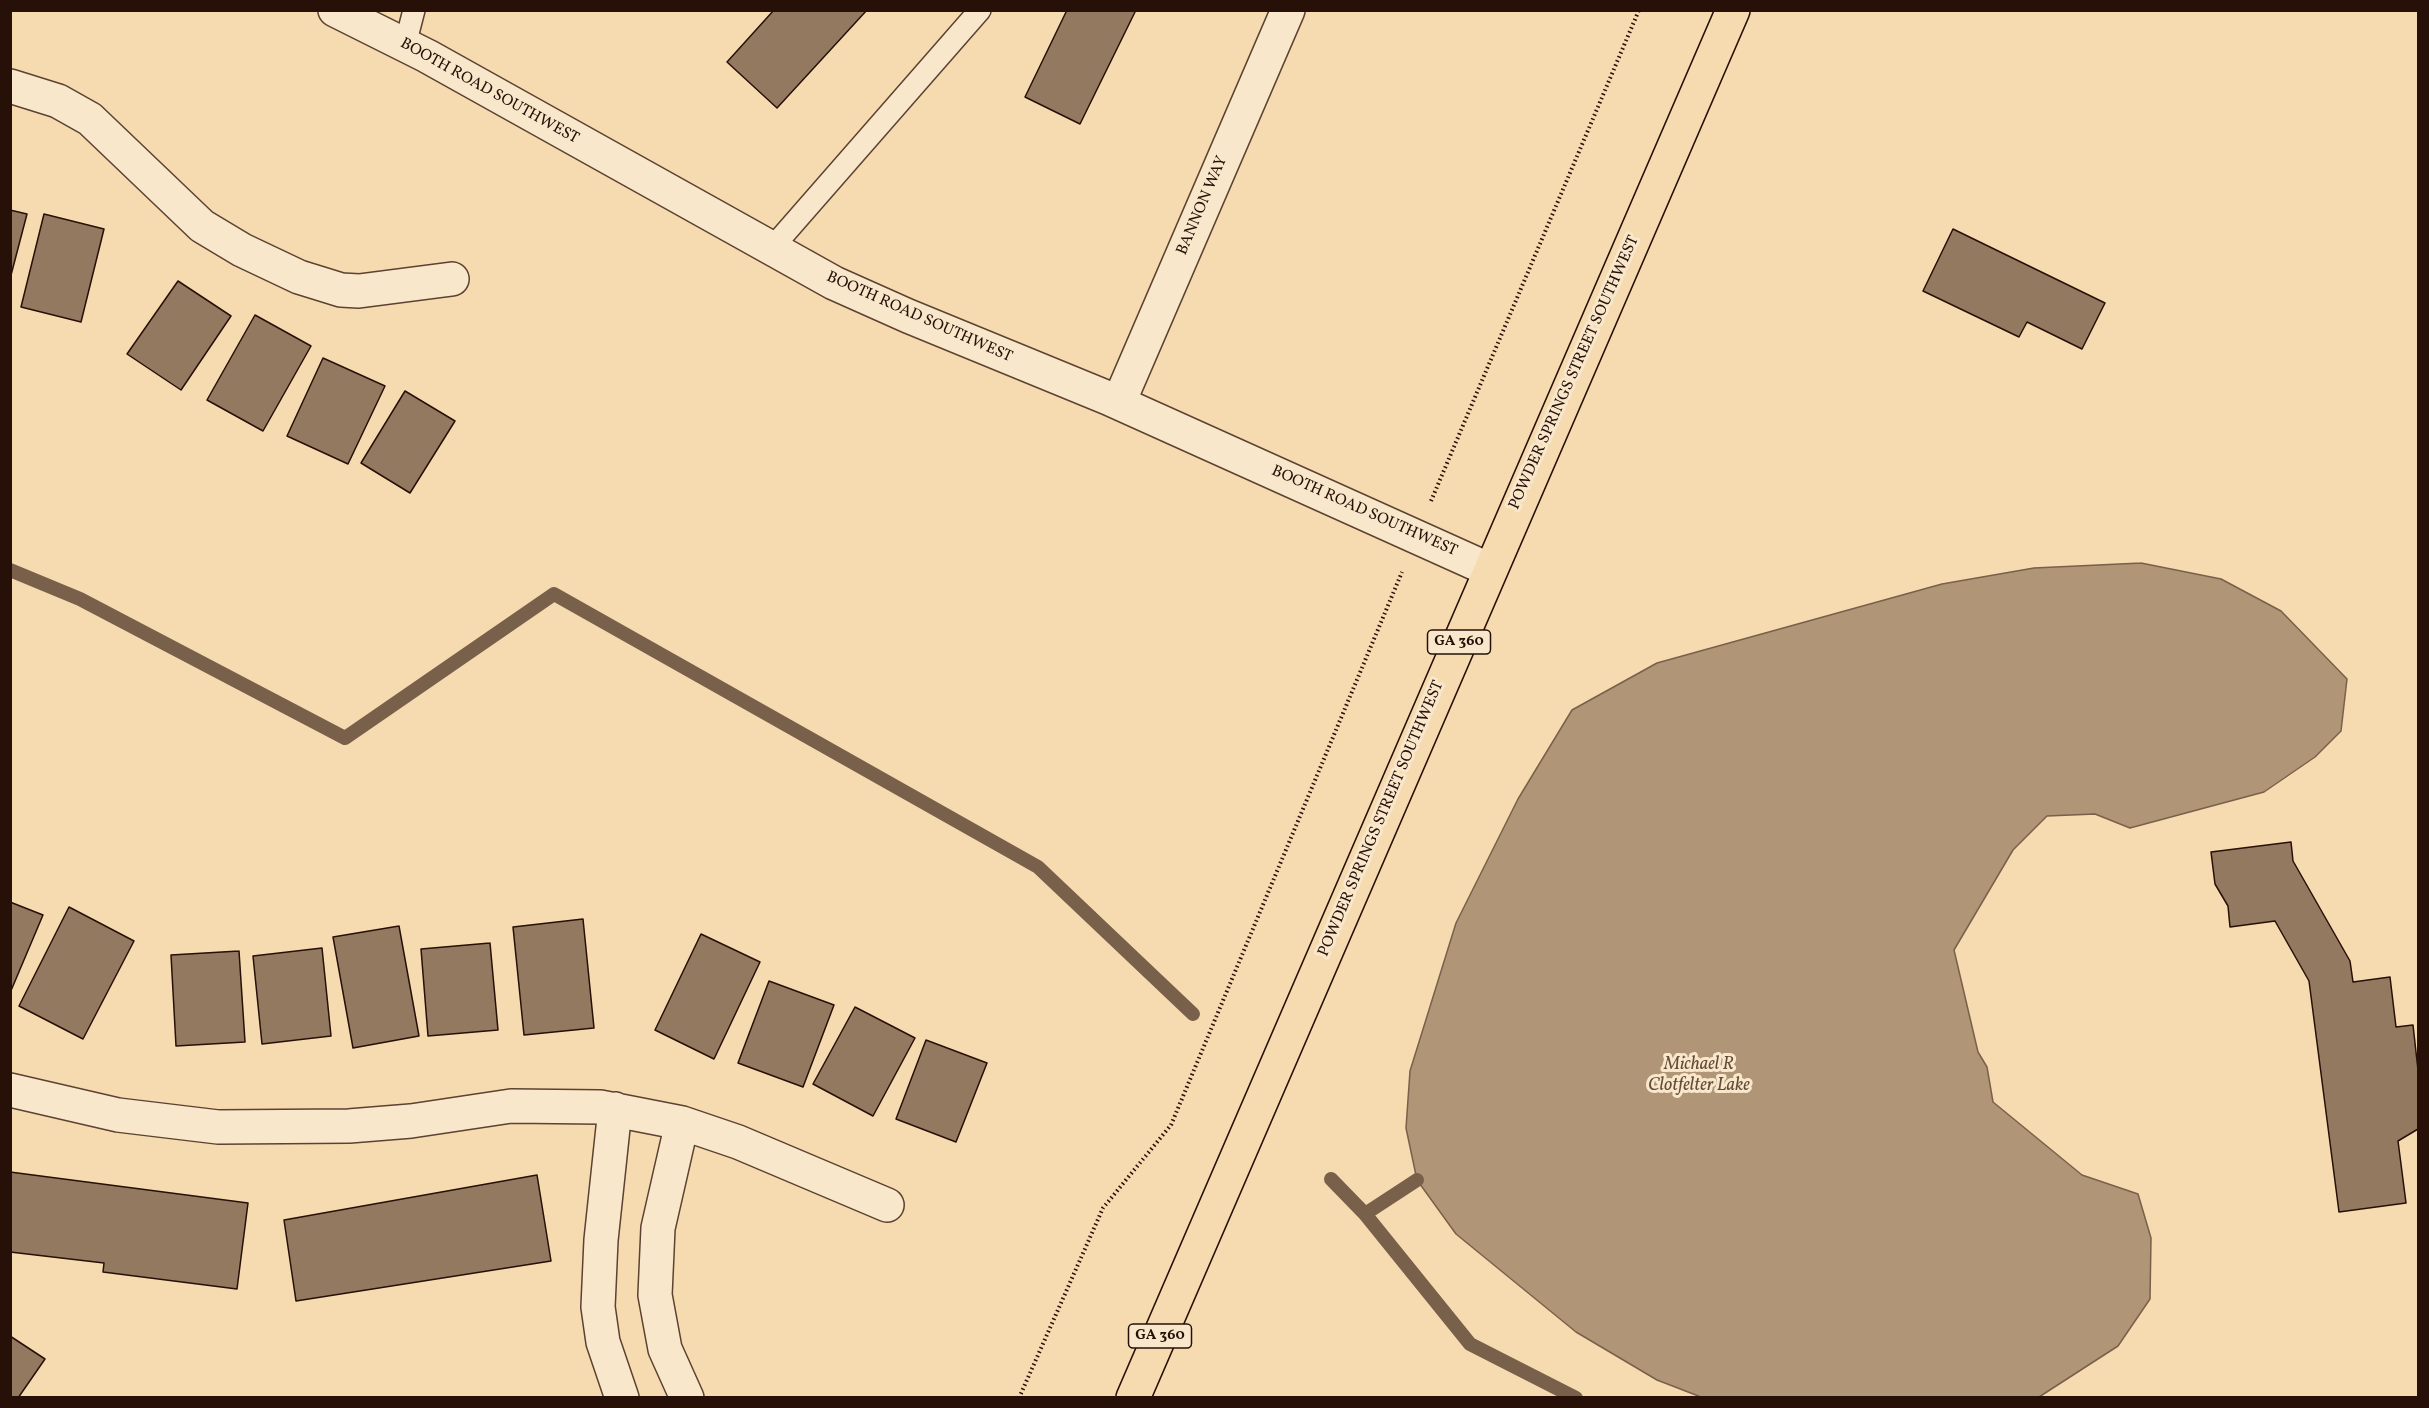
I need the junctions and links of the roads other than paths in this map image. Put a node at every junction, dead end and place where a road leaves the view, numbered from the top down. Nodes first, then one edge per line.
1 (335, 10) edge
2 (414, 10) edge
3 (980, 10) edge
4 (1288, 10) edge
5 (1733, 10) edge
6 (405, 45) junction
7 (10, 86) edge
8 (772, 248) junction
9 (452, 279) dead end
10 (1119, 402) junction
11 (1490, 570) junction
12 (10, 1090) edge
13 (615, 1109) junction
14 (682, 1123) junction
15 (887, 1204) dead end
16 (622, 1398) edge
17 (687, 1398) edge
18 (1133, 1398) edge

1 - 6 street, BOOTH ROAD SOUTHWEST
2 - 6 lane
3 - 8 lane
4 - 10 street, BANNON WAY
5 - 11 main road, POWDER SPRINGS STREET SOUTHWEST / GA 360
6 - 8 street, BOOTH ROAD SOUTHWEST
7 - 9 street
8 - 10 street, BOOTH ROAD SOUTHWEST
10 - 11 street, BOOTH ROAD SOUTHWEST
11 - 18 main road, POWDER SPRINGS STREET SOUTHWEST / GA 360
12 - 13 street
13 - 14 street
13 - 16 street
14 - 15 street
14 - 17 street

